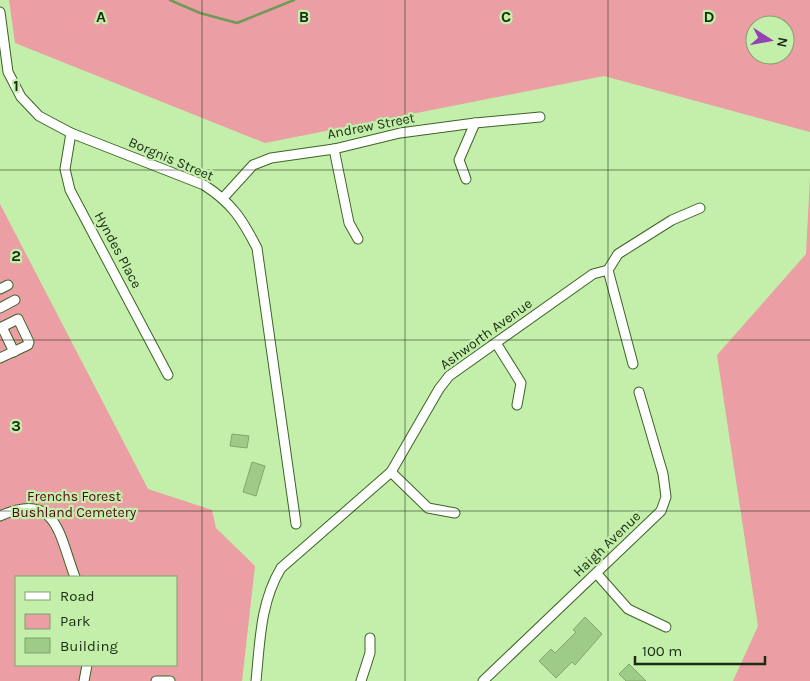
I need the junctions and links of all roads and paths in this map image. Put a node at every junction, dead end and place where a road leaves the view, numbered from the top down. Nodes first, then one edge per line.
1 (0, 12) edge
2 (540, 117) dead end
3 (475, 122) junction
4 (71, 133) junction
5 (334, 148) junction
6 (466, 179) dead end
7 (223, 198) junction
8 (700, 208) dead end
9 (358, 239) dead end
10 (608, 270) junction
11 (16, 300) dead end
12 (0, 308) edge
13 (1, 327) edge
14 (496, 343) junction
15 (14, 352) junction
16 (0, 358) edge
17 (633, 364) dead end
18 (168, 375) dead end
19 (639, 392) dead end
20 (517, 405) dead end
21 (391, 472) junction
22 (455, 514) dead end
23 (0, 516) edge
24 (296, 524) dead end
25 (597, 574) junction
26 (74, 576) edge
27 (666, 627) dead end
28 (370, 638) dead end
29 (87, 666) edge
30 (84, 681) edge
31 (156, 681) edge
32 (170, 681) edge
33 (256, 681) edge
34 (361, 681) edge
35 (483, 681) edge

1 - 4 street, Borgnis Street
2 - 3 street, Andrew Street
3 - 5 street, Andrew Street
3 - 6 street
4 - 7 street, Borgnis Street
4 - 18 street, Hyndes Place
5 - 7 street, Andrew Street
5 - 9 street
7 - 24 street, Borgnis Street
8 - 10 street, Ashworth Avenue
10 - 14 street, Ashworth Avenue
10 - 17 street
11 - 12 street
13 - 15 street
13 - 15 street
14 - 20 street
14 - 21 street, Ashworth Avenue
15 - 16 street
19 - 25 street, Haigh Avenue
21 - 22 street
21 - 33 street, Ashworth Avenue
23 - 26 street
25 - 27 street
25 - 35 street, Haigh Avenue
28 - 34 street
29 - 30 street
31 - 32 street

